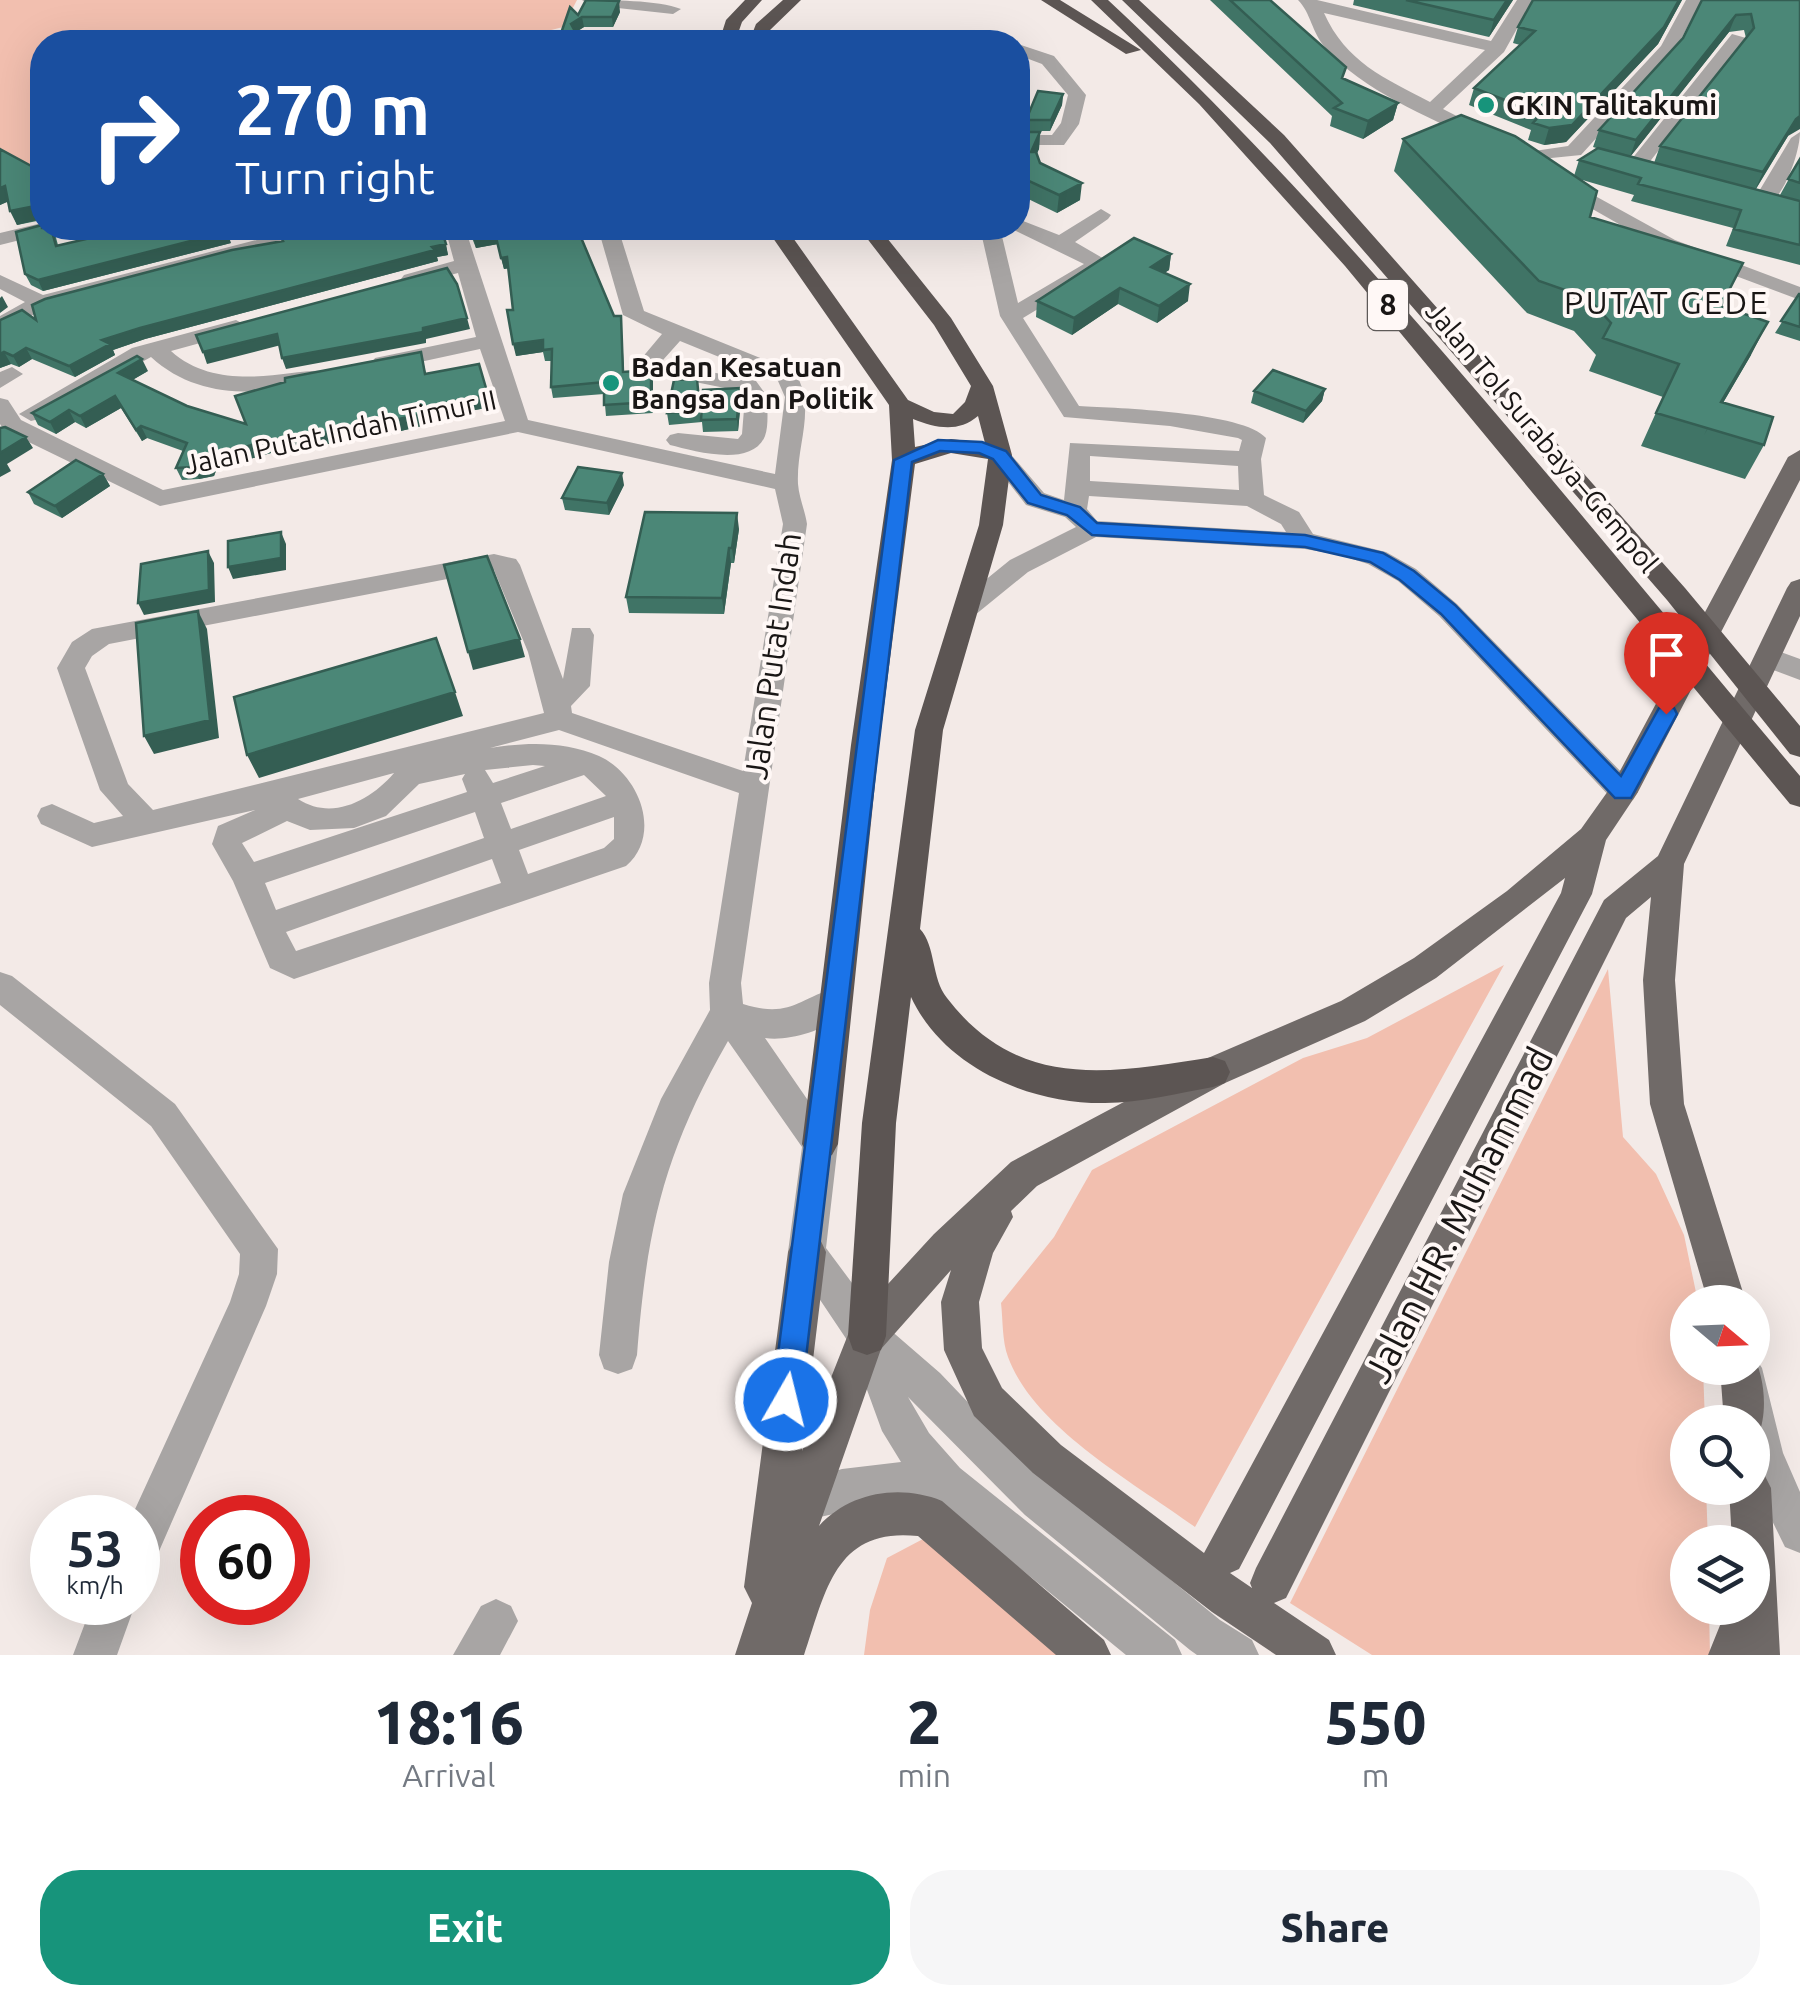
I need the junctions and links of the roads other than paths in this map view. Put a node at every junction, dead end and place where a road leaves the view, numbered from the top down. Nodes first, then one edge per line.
1 (590, 0) edge
2 (793, 0) edge
3 (1049, 0) edge
4 (1099, 0) edge
5 (1130, 0) edge
6 (1525, 0) edge
7 (1694, 0) edge
8 (755, 2) edge
9 (1309, 2) edge
10 (676, 4) edge
11 (667, 30) edge
12 (731, 30) edge
13 (761, 30) edge
14 (1738, 38) edge
15 (1498, 48) junction
16 (1030, 54) edge
17 (1205, 100) junction
18 (1432, 109) junction
19 (1800, 138) edge
20 (1030, 140) edge
21 (1574, 150) junction
22 (1520, 158) junction
23 (1762, 203) edge
24 (30, 212) edge
25 (1101, 215) dead end
26 (0, 219) edge
27 (1030, 230) edge
28 (30, 232) edge
29 (0, 239) edge
30 (278, 240) edge
31 (459, 240) edge
32 (612, 240) edge
33 (784, 240) edge
34 (878, 240) edge
35 (993, 240) edge
36 (1061, 243) junction
37 (466, 264) junction
38 (0, 281) edge
39 (392, 284) edge
40 (1800, 294) edge
41 (41, 302) junction
42 (1011, 316) junction
43 (264, 319) edge
44 (0, 325) edge
45 (675, 334) junction
46 (488, 341) junction
47 (154, 348) junction
48 (982, 386) junction
49 (900, 405) junction
50 (1072, 412) junction
51 (4, 421) edge
52 (518, 425) junction
53 (1078, 448) junction
54 (642, 452) junction
55 (1000, 455) junction
56 (1800, 457) edge
57 (1249, 459) junction
58 (904, 460) junction
59 (786, 484) junction
60 (1252, 500) junction
61 (1081, 509) junction
62 (1305, 541) junction
63 (1800, 588) edge
64 (966, 609) junction
65 (581, 636) dead end
66 (1770, 658) junction
67 (1800, 670) edge
68 (558, 711) junction
69 (1800, 746) edge
70 (471, 762) junction
71 (589, 762) junction
72 (414, 765) junction
73 (755, 787) junction
74 (1623, 792) junction
75 (1796, 792) edge
76 (484, 798) junction
77 (280, 801) junction
78 (625, 801) junction
79 (52, 816) dead end
80 (148, 823) junction
81 (1592, 837) junction
82 (501, 844) junction
83 (1669, 864) junction
84 (248, 878) junction
85 (910, 886) junction
86 (519, 890) junction
87 (269, 925) junction
88 (0, 986) edge
89 (836, 1001) junction
90 (727, 1012) junction
91 (1212, 1072) junction
92 (820, 1144) junction
93 (1054, 1155) junction
94 (807, 1252) junction
95 (1722, 1285) edge
96 (868, 1336) junction
97 (618, 1355) dead end
98 (1745, 1385) edge
99 (946, 1482) junction
100 (806, 1499) junction
101 (160, 1501) edge
102 (1800, 1532) edge
103 (1224, 1554) dead end
104 (1271, 1583) dead end
105 (106, 1625) edge
106 (1742, 1625) edge
107 (1756, 1625) edge
108 (95, 1655) edge
109 (757, 1655) edge
110 (782, 1655) edge
111 (1089, 1655) edge
112 (1160, 1655) edge
113 (1237, 1655) edge
114 (1314, 1655) edge
115 (1730, 1655) edge
116 (1758, 1655) edge

1 - 10 street
2 - 13 highway
3 - 17 highway
4 - 17 highway, Jalan Tol Surabaya–Gempol / 8
5 - 69 highway, Jalan Tol Surabaya–Gempol / 8
6 - 15 street
7 - 21 street
8 - 12 highway
9 - 15 street
9 - 18 street
10 - 11 street
14 - 21 street
15 - 18 street
16 - 20 street
17 - 75 highway, Jalan Tol Surabaya–Gempol / 8
18 - 22 street
19 - 23 street
21 - 22 street
22 - 40 street
24 - 26 street
25 - 36 street
27 - 36 street
28 - 29 street
30 - 41 street
31 - 37 street
32 - 45 street, Jalan Putat Indah
33 - 49 highway
34 - 48 highway
35 - 42 street
36 - 42 street
37 - 39 street
37 - 46 street
38 - 41 street
41 - 44 street
42 - 50 street
43 - 47 street
45 - 54 street
45 - 59 street, Jalan Putat Indah
46 - 47 street
46 - 52 street
47 - 51 street
48 - 49 highway
48 - 55 highway
49 - 58 highway
50 - 53 street
50 - 57 street
51 - 52 street, Jalan Putat Indah Timur II
52 - 54 street
53 - 57 street
53 - 61 street
54 - 59 street
55 - 58 highway
55 - 61 street
55 - 64 highway
56 - 74 main road
57 - 60 street
58 - 89 highway
59 - 73 street, Jalan Putat Indah
60 - 61 street
60 - 62 street
61 - 62 street
61 - 64 street
62 - 74 street
63 - 66 main road
64 - 85 highway
65 - 68 street
66 - 67 street
66 - 83 main road
68 - 72 street
68 - 73 street
68 - 80 street
70 - 71 street
70 - 72 street
70 - 76 street
71 - 76 street
71 - 78 street
72 - 77 street
72 - 77 street
73 - 90 street, Jalan Putat Indah
74 - 81 main road
76 - 82 street
76 - 84 street
77 - 80 street
77 - 84 street
78 - 82 street
78 - 86 street
79 - 80 street
81 - 91 main road
81 - 103 main road, Jalan HR. Muhammad
82 - 86 street
82 - 87 street
83 - 95 main road
83 - 104 main road, Jalan HR. Muhammad
84 - 87 street
85 - 91 highway
85 - 96 highway
86 - 87 street
88 - 101 street
89 - 90 street
89 - 92 highway
90 - 92 street
90 - 97 street
91 - 93 main road
92 - 94 street
93 - 96 main road
93 - 114 main road
94 - 96 street
94 - 109 main road
96 - 99 street
96 - 100 main road
96 - 113 street
98 - 102 street
99 - 100 street
99 - 112 street
100 - 109 main road
105 - 108 street
106 - 115 main road
107 - 116 main road
110 - 111 main road

